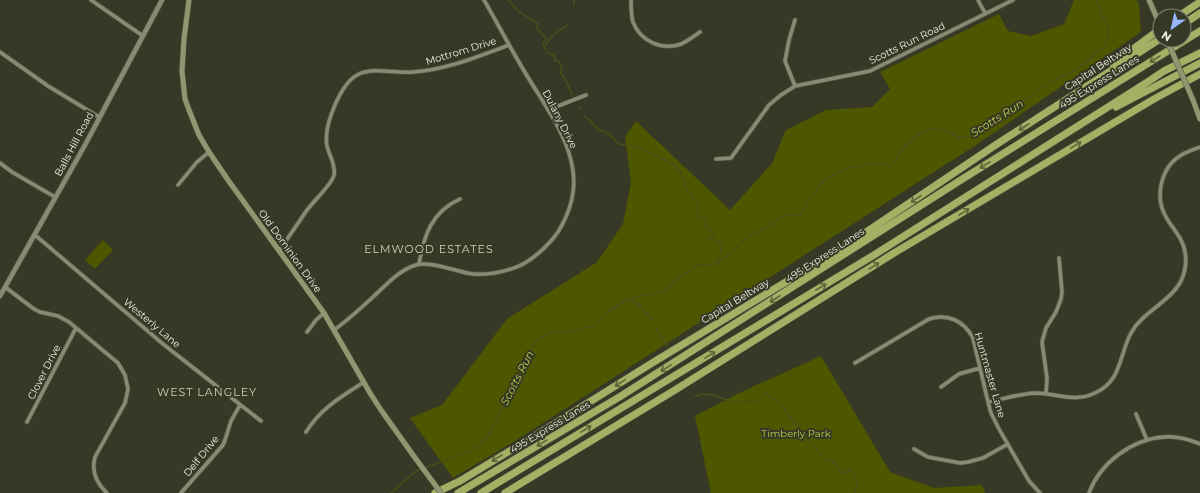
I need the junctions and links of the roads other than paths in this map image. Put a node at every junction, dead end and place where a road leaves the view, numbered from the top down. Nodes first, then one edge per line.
1 (91, 0) edge
2 (162, 0) edge
3 (189, 0) edge
4 (484, 0) edge
5 (631, 0) edge
6 (978, 0) edge
7 (1013, 0) edge
8 (1200, 2) edge
9 (1191, 8) edge
10 (985, 13) junction
11 (795, 20) dead end
12 (1200, 31) edge
13 (700, 32) dead end
14 (1152, 35) edge
15 (143, 36) junction
16 (1152, 44) edge
17 (509, 45) junction
18 (1170, 48) edge
19 (0, 52) edge
20 (1200, 53) edge
21 (1200, 63) edge
22 (1200, 74) edge
23 (795, 86) junction
24 (586, 96) dead end
25 (1056, 105) junction
26 (548, 110) junction
27 (99, 117) junction
28 (1200, 119) edge
29 (1074, 128) junction
30 (1200, 147) edge
31 (208, 152) junction
32 (716, 159) dead end
33 (0, 163) edge
34 (178, 185) dead end
35 (55, 197) junction
36 (460, 199) dead end
37 (35, 234) junction
38 (280, 251) junction
39 (1059, 258) dead end
40 (419, 264) junction
41 (1, 283) edge
42 (5, 287) junction
43 (0, 296) edge
44 (324, 313) junction
45 (76, 328) junction
46 (334, 330) junction
47 (307, 332) dead end
48 (855, 363) dead end
49 (980, 368) junction
50 (364, 382) junction
51 (941, 388) dead end
52 (1046, 394) junction
53 (988, 402) junction
54 (240, 405) junction
55 (1136, 414) dead end
56 (261, 421) dead end
57 (27, 422) dead end
58 (306, 432) dead end
59 (1147, 440) junction
60 (1008, 444) junction
61 (1200, 444) edge
62 (914, 449) dead end
63 (107, 493) edge
64 (180, 493) edge
65 (436, 493) edge
66 (441, 493) edge
67 (458, 493) edge
68 (481, 493) edge
69 (505, 493) edge
70 (1040, 493) edge
71 (1089, 493) edge

1 - 15 street
2 - 15 street, Balls Hill Road
3 - 31 main road, Old Dominion Drive
4 - 17 street, Dulany Drive
5 - 13 street
6 - 10 street
7 - 10 street, Scotts Run Road
8 - 9 highway
10 - 23 street, Scotts Run Road
11 - 23 street
12 -> 67 highway, 495 Express Lanes
14 - 25 highway
15 - 27 street, Balls Hill Road
16 - 25 highway, Capital Beltway
17 - 26 street, Dulany Drive
17 - 38 street, Mottrom Drive
18 - 28 main road, bridge
19 - 27 street
20 - 29 highway, 495 Express Lanes
21 - 29 highway
69 -> 22 highway
23 - 32 street, Scotts Run Road
24 - 26 street
25 -> 65 highway, Capital Beltway
26 - 40 street, Dulany Drive
27 - 35 street, Balls Hill Road
68 -> 29 highway, 495 Express Lanes
30 - 52 street
31 - 34 street
31 - 38 main road, Old Dominion Drive
33 - 35 street
35 - 37 street, Balls Hill Road
36 - 40 street
37 - 42 street, Balls Hill Road
37 - 54 street, Westerly Lane
38 - 44 main road, Old Dominion Drive
39 - 52 street
40 - 46 street
41 - 42 street
42 - 43 street, Balls Hill Road
42 - 45 street
44 - 46 main road, Old Dominion Drive
44 - 47 street
45 - 57 street, Clover Drive
45 - 63 street
46 - 50 main road, Old Dominion Drive
48 - 49 street, Huntmaster Lane
49 - 51 street
49 - 53 street, Huntmaster Lane
50 - 58 street
50 - 66 main road, Old Dominion Drive, bridge
52 - 53 street
53 - 60 street, Huntmaster Lane
54 - 56 street, Westerly Lane
54 - 64 street, Delf Drive
55 - 59 street
59 - 61 street
59 - 71 street
60 - 62 street
60 - 70 street, Huntmaster Lane

